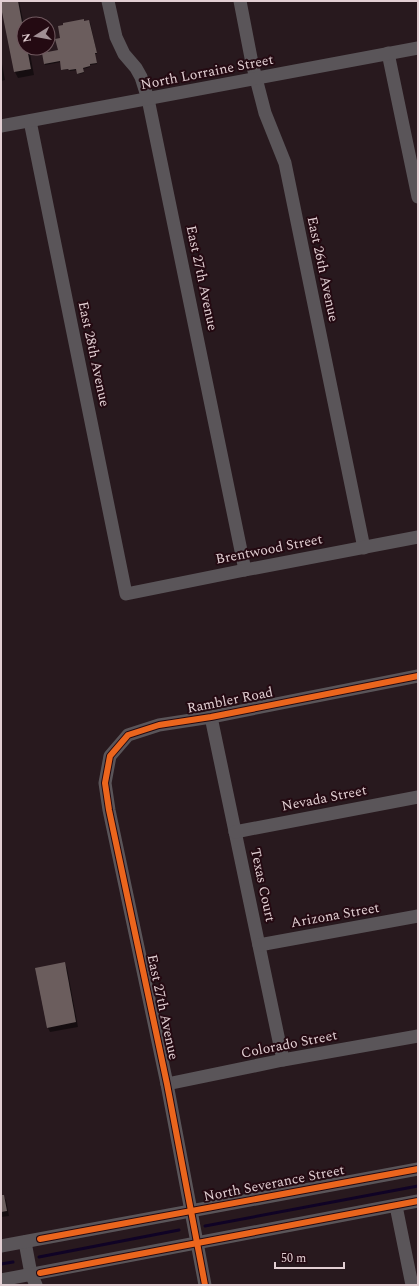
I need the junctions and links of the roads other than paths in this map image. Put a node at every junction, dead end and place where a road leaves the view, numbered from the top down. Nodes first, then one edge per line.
1 (108, 1) edge
2 (240, 1) edge
3 (418, 48) edge
4 (388, 53) junction
5 (256, 79) junction
6 (148, 99) junction
7 (30, 121) junction
8 (1, 126) edge
9 (418, 197) edge
10 (418, 537) edge
11 (364, 548) junction
12 (245, 570) junction
13 (126, 594) joint
14 (418, 676) edge
15 (211, 717) junction
16 (418, 797) edge
17 (109, 810) joint
18 (235, 832) junction
19 (418, 916) edge
20 (259, 945) junction
21 (418, 1036) edge
22 (283, 1060) junction
23 (167, 1084) junction
24 (418, 1168) edge
25 (418, 1201) edge
26 (396, 1206) junction
27 (191, 1211) junction
28 (25, 1242) junction
29 (197, 1243) junction
30 (1, 1246) edge
31 (1, 1280) edge
32 (32, 1281) edge
33 (205, 1285) edge
34 (412, 1285) edge

1 - 6 street, East 27th Avenue
2 - 5 street, East 26th Avenue
3 - 4 street, North Lorraine Street
4 - 5 street, North Lorraine Street
4 - 9 street
5 - 6 street, North Lorraine Street
5 - 11 street, East 26th Avenue
6 - 7 street, North Lorraine Street
6 - 12 street, East 27th Avenue
7 - 8 street, North Lorraine Street
7 - 13 street, East 28th Avenue
10 - 11 street, Brentwood Street
11 - 12 street, Brentwood Street
12 - 13 street, Brentwood Street
14 - 15 street, Rambler Road
15 - 17 street, Rambler Road
15 - 18 street, Texas Court
16 - 18 street, Nevada Street
17 - 23 street, East 27th Avenue
18 - 20 street, Texas Court
19 - 20 street, Arizona Street
20 - 22 street, Texas Court
21 - 22 street, Colorado Street
22 - 23 street, Colorado Street
23 - 27 street, East 27th Avenue
24 - 27 street, North Severance Street
25 - 26 street
26 - 29 street
26 - 34 street
27 - 28 street, North Severance Street
27 - 29 street, East 27th Avenue
28 - 30 street, North Severance Street
28 - 32 street
29 - 32 street
29 - 33 street, East 27th Avenue
31 - 32 street

